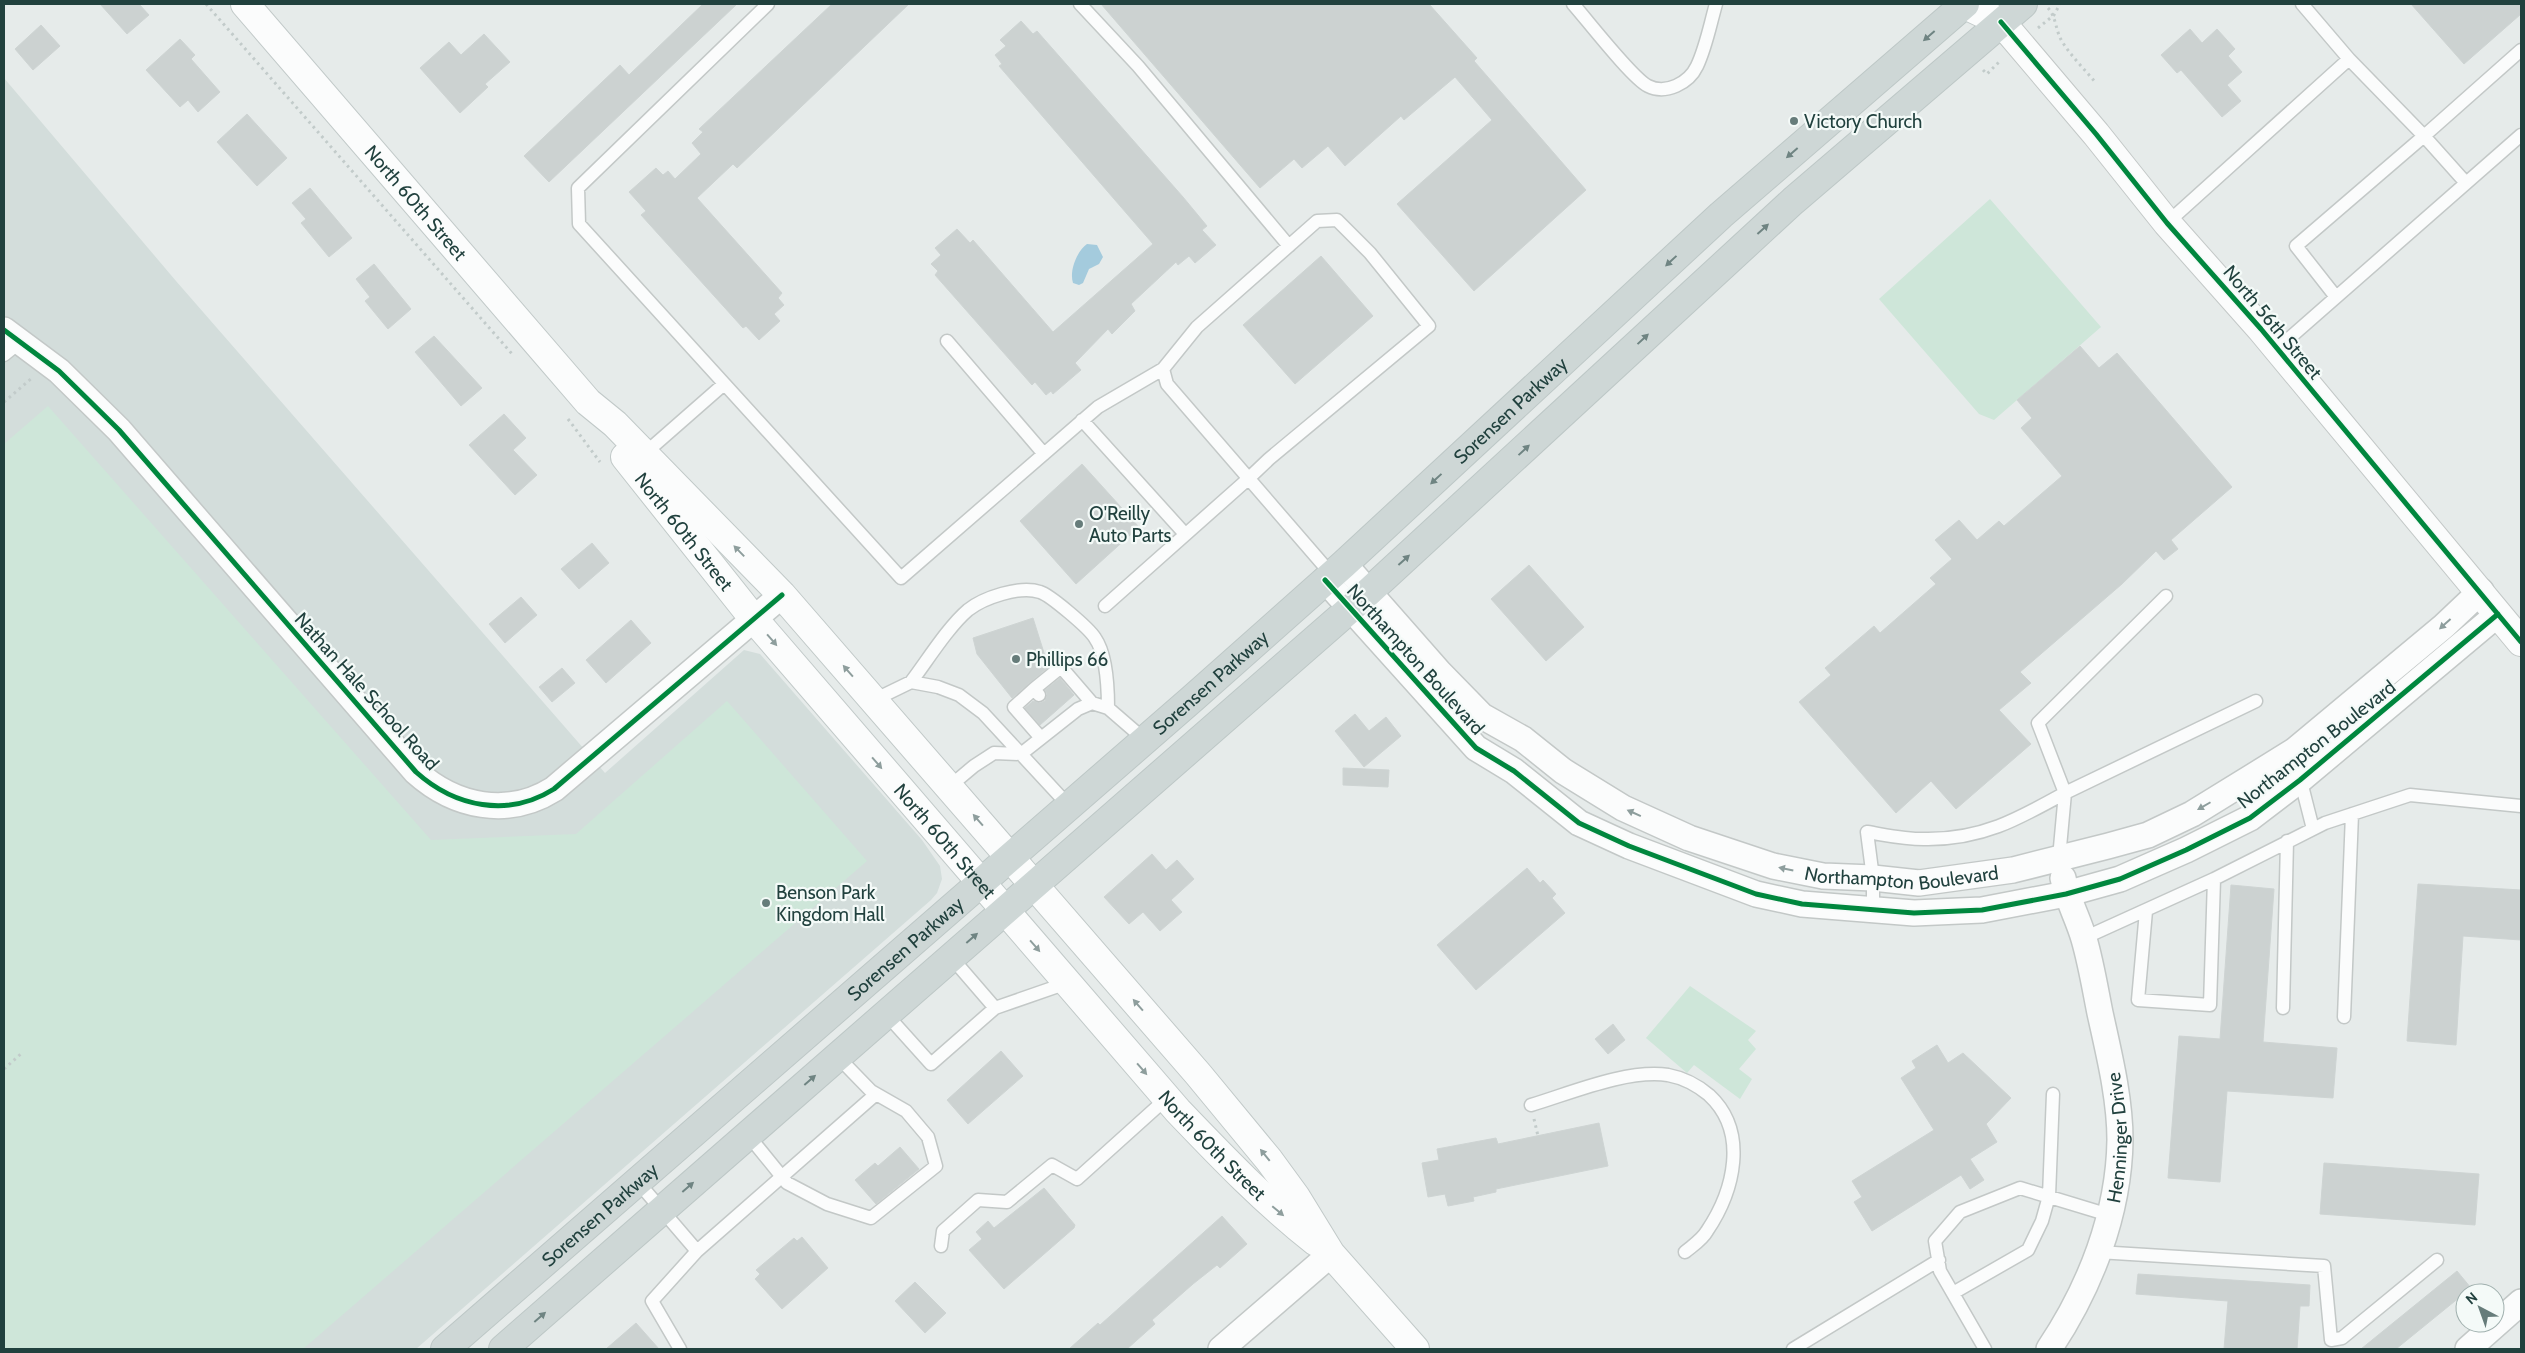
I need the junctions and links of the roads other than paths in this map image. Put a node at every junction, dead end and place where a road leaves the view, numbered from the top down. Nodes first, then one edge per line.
1 (245, 4) edge
2 (768, 4) edge
3 (1080, 4) edge
4 (1573, 4) edge
5 (1716, 4) edge
6 (1964, 4) edge
7 (2022, 4) edge
8 (2302, 4) edge
9 (1998, 13) edge
10 (2521, 50) edge
11 (2349, 59) junction
12 (2521, 135) edge
13 (2424, 136) junction
14 (2466, 184) junction
15 (2167, 223) junction
16 (1289, 246) junction
17 (2336, 297) junction
18 (947, 341) dead end
19 (9, 342) edge
20 (2278, 348) junction
21 (1163, 369) junction
22 (724, 384) junction
23 (1082, 420) junction
24 (1044, 454) junction
25 (638, 459) junction
26 (1248, 479) junction
27 (1185, 534) junction
28 (1334, 573) junction
29 (2481, 591) junction
30 (782, 595) junction
31 (2166, 596) dead end
32 (1359, 601) junction
33 (1105, 606) dead end
34 (2498, 614) junction
35 (753, 618) junction
36 (2521, 642) edge
37 (911, 682) junction
38 (874, 700) junction
39 (2256, 701) dead end
40 (1092, 702) junction
41 (1108, 708) junction
42 (1041, 738) junction
43 (1145, 740) junction
44 (2294, 750) junction
45 (1021, 754) junction
46 (2300, 780) junction
47 (949, 787) junction
48 (2065, 793) junction
49 (1069, 806) junction
50 (2521, 806) edge
51 (2352, 814) junction
52 (2313, 829) junction
53 (2288, 842) junction
54 (1010, 857) junction
55 (2059, 858) junction
56 (1872, 878) junction
57 (2214, 878) junction
58 (980, 883) junction
59 (1034, 885) junction
60 (2066, 894) junction
61 (1873, 909) junction
62 (1004, 910) junction
63 (2146, 911) junction
64 (2084, 938) junction
65 (951, 957) junction
66 (1067, 983) junction
67 (995, 1008) junction
68 (2283, 1008) dead end
69 (886, 1014) junction
70 (2344, 1017) dead end
71 (837, 1056) junction
72 (876, 1094) junction
73 (2052, 1094) dead end
74 (1168, 1098) junction
75 (1531, 1105) dead end
76 (748, 1134) junction
77 (782, 1177) junction
78 (638, 1181) junction
79 (2049, 1196) junction
80 (662, 1210) junction
81 (2109, 1215) junction
82 (941, 1246) dead end
83 (697, 1251) junction
84 (1685, 1252) dead end
85 (2098, 1252) junction
86 (1331, 1254) junction
87 (1939, 1260) junction
88 (2437, 1260) dead end
89 (1953, 1293) junction
90 (2521, 1302) edge
91 (445, 1349) edge
92 (503, 1349) edge
93 (680, 1349) edge
94 (1221, 1349) edge
95 (1415, 1349) edge
96 (1793, 1349) edge
97 (1986, 1349) edge
98 (2049, 1349) edge
99 (2468, 1349) edge

1 - 25 main road, North 60th Street
2 - 22 lane
3 - 16 lane
4 - 5 lane
6 - 9 main road
6 -> 28 main road, Sorensen Parkway
7 - 9 main road, Sorensen Parkway
8 - 11 lane
9 - 15 main road, North 56th Street
32 -> 9 main road, Sorensen Parkway
10 - 13 lane
11 - 13 lane
11 - 15 lane
12 - 14 lane
13 - 14 lane
13 - 17 lane
14 - 17 lane
15 - 20 main road, North 56th Street
16 - 21 lane
16 - 26 lane
17 - 20 lane
18 - 24 lane
19 - 35 street, Nathan Hale School Road
20 - 29 main road, North 56th Street
21 - 23 lane
21 - 26 lane
22 - 24 lane
22 - 25 lane
23 - 24 lane
23 - 27 lane
30 -> 25 main road, North 60th Street
25 - 35 main road, North 60th Street
26 - 27 lane
26 - 28 lane
27 - 33 lane
28 - 32 street, Northampton Boulevard
28 - 43 main road, Sorensen Parkway
29 - 34 main road, North 56th Street
29 -> 44 street, Northampton Boulevard
30 - 35 street, Nathan Hale School Road
38 -> 30 main road, North 60th Street
31 - 48 lane
56 -> 32 street, Northampton Boulevard
32 - 59 main road, Sorensen Parkway
32 - 61 street, Northampton Boulevard
34 - 36 main road, North 56th Street
34 - 46 street, Northampton Boulevard
35 -> 58 main road, North 60th Street
37 - 38 lane
37 - 41 lane
37 - 45 lane
38 - 47 main road, North 60th Street
39 - 48 lane
40 - 41 lane
40 - 42 lane
40 - 42 lane
41 - 43 lane
42 - 45 lane
43 - 49 main road, Sorensen Parkway
44 - 46 lane
44 -> 55 street, Northampton Boulevard
45 - 47 lane
45 - 49 lane
46 - 52 lane
46 - 60 street, Northampton Boulevard
54 -> 47 main road, North 60th Street
48 - 55 lane
48 - 56 lane
49 - 54 main road, Sorensen Parkway
50 - 51 lane
51 - 52 lane
51 - 70 lane
52 - 53 lane
53 - 57 lane
53 - 68 lane
54 - 58 main road, Sorensen Parkway
54 - 59 main road, North 60th Street
55 - 56 street, Northampton Boulevard
55 - 60 street, Henninger Drive
56 - 61 lane
57 - 63 lane
57 - 63 lane
58 - 62 main road, North 60th Street
58 - 78 main road, Sorensen Parkway
59 - 62 main road, Sorensen Parkway
86 -> 59 main road, North 60th Street
60 - 61 street, Northampton Boulevard
60 - 64 street, Henninger Drive
65 -> 62 main road, Sorensen Parkway
62 -> 66 main road, North 60th Street
63 - 64 lane
64 - 81 street, Henninger Drive
65 - 67 lane
65 - 69 main road, Sorensen Parkway
66 - 67 lane
66 -> 74 main road, North 60th Street
67 - 69 lane
69 - 71 main road, Sorensen Parkway
71 - 72 lane
76 -> 71 main road, Sorensen Parkway
72 - 77 lane
72 - 77 lane
73 - 79 lane
74 - 82 lane
74 -> 86 main road, North 60th Street
75 - 84 lane
76 - 77 lane
80 -> 76 main road, Sorensen Parkway
77 - 83 lane
78 - 80 lane
78 - 91 main road, Sorensen Parkway
79 - 81 lane
79 - 87 lane
79 - 89 lane
80 - 83 lane
92 -> 80 main road, Sorensen Parkway
81 - 85 street, Henninger Drive
83 - 93 lane
85 - 88 lane
85 - 98 street, Henninger Drive
86 - 94 street
86 - 95 main road, North 60th Street
87 - 89 lane
87 - 96 lane
89 - 97 lane
90 - 99 street

